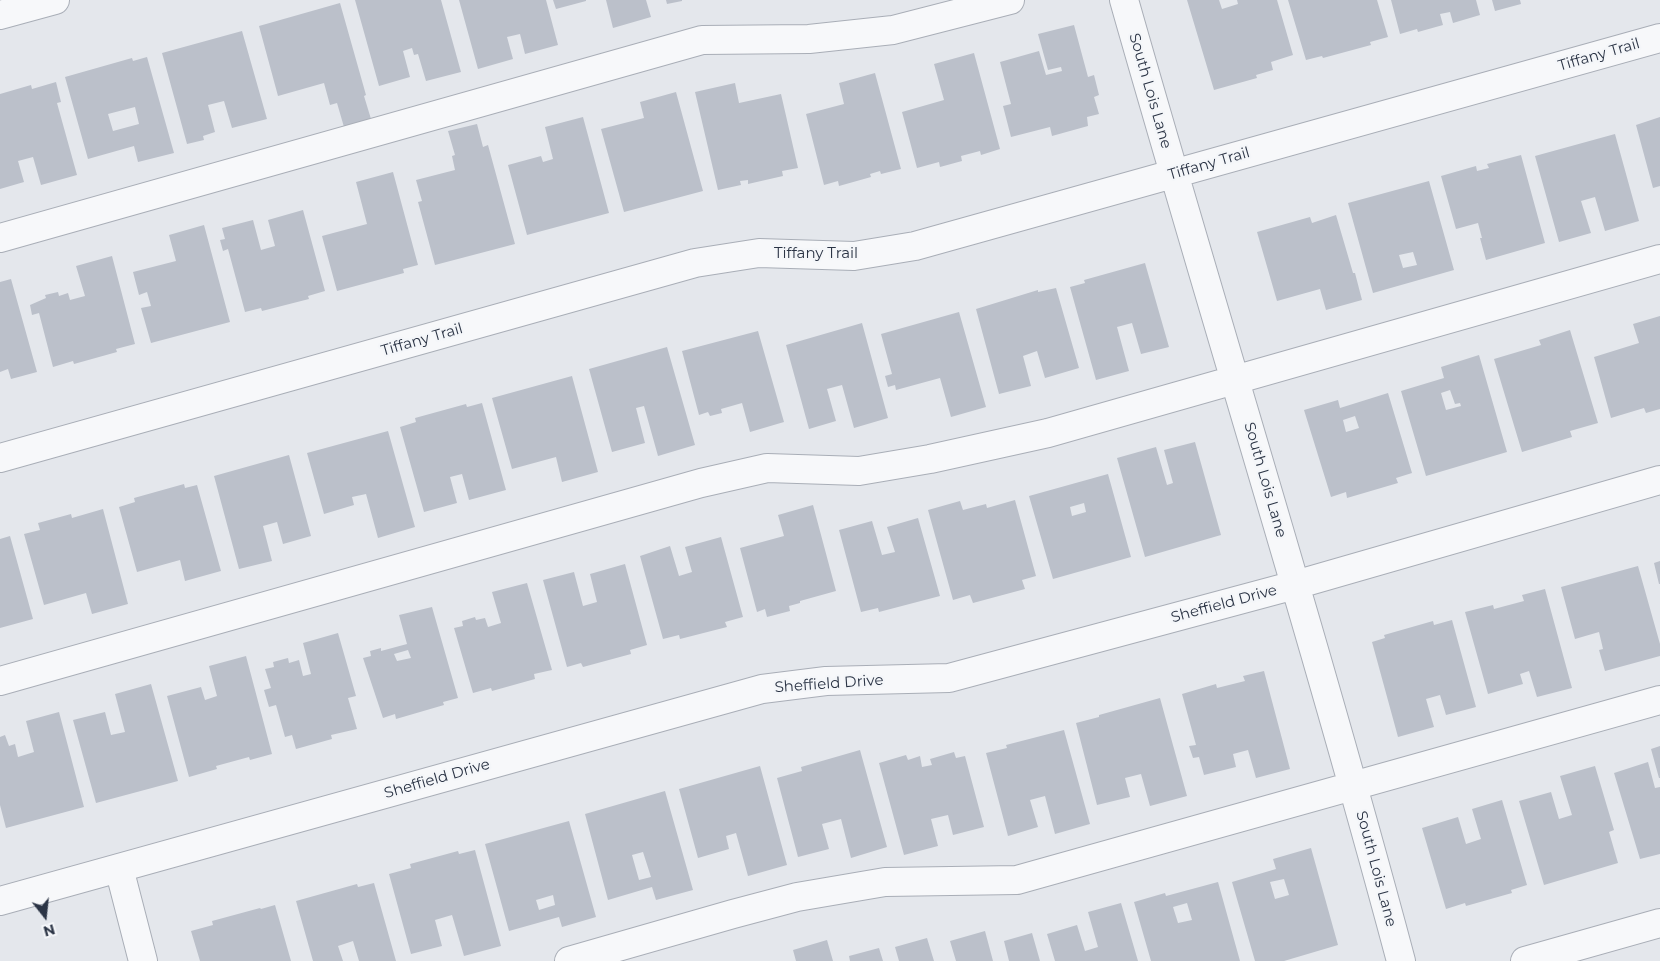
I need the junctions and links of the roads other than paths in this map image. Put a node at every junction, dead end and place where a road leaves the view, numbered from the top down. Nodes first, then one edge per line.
1 (55, 0) edge
2 (1010, 0) edge
3 (1124, 0) edge
4 (0, 16) edge
5 (1660, 38) edge
6 (1173, 174) junction
7 (0, 238) edge
8 (1660, 259) edge
9 (1236, 380) junction
10 (0, 458) edge
11 (1660, 480) edge
12 (1295, 585) junction
13 (0, 681) edge
14 (1660, 700) edge
15 (1354, 787) junction
16 (119, 868) junction
17 (0, 901) edge
18 (1660, 923) edge
19 (143, 961) edge
20 (569, 961) edge
21 (1401, 961) edge
22 (1525, 961) edge

1 - 4 street
2 - 7 street
3 - 6 street, South Lois Lane
5 - 6 street, Tiffany Trail
6 - 9 street, South Lois Lane
6 - 10 street, Tiffany Trail
8 - 9 street
9 - 12 street, South Lois Lane
9 - 13 street
11 - 12 street, Sheffield Drive
12 - 15 street, South Lois Lane
12 - 16 street, Sheffield Drive
14 - 15 street
15 - 20 street
15 - 21 street, South Lois Lane
16 - 17 street, Sheffield Drive
16 - 19 street
18 - 22 street

